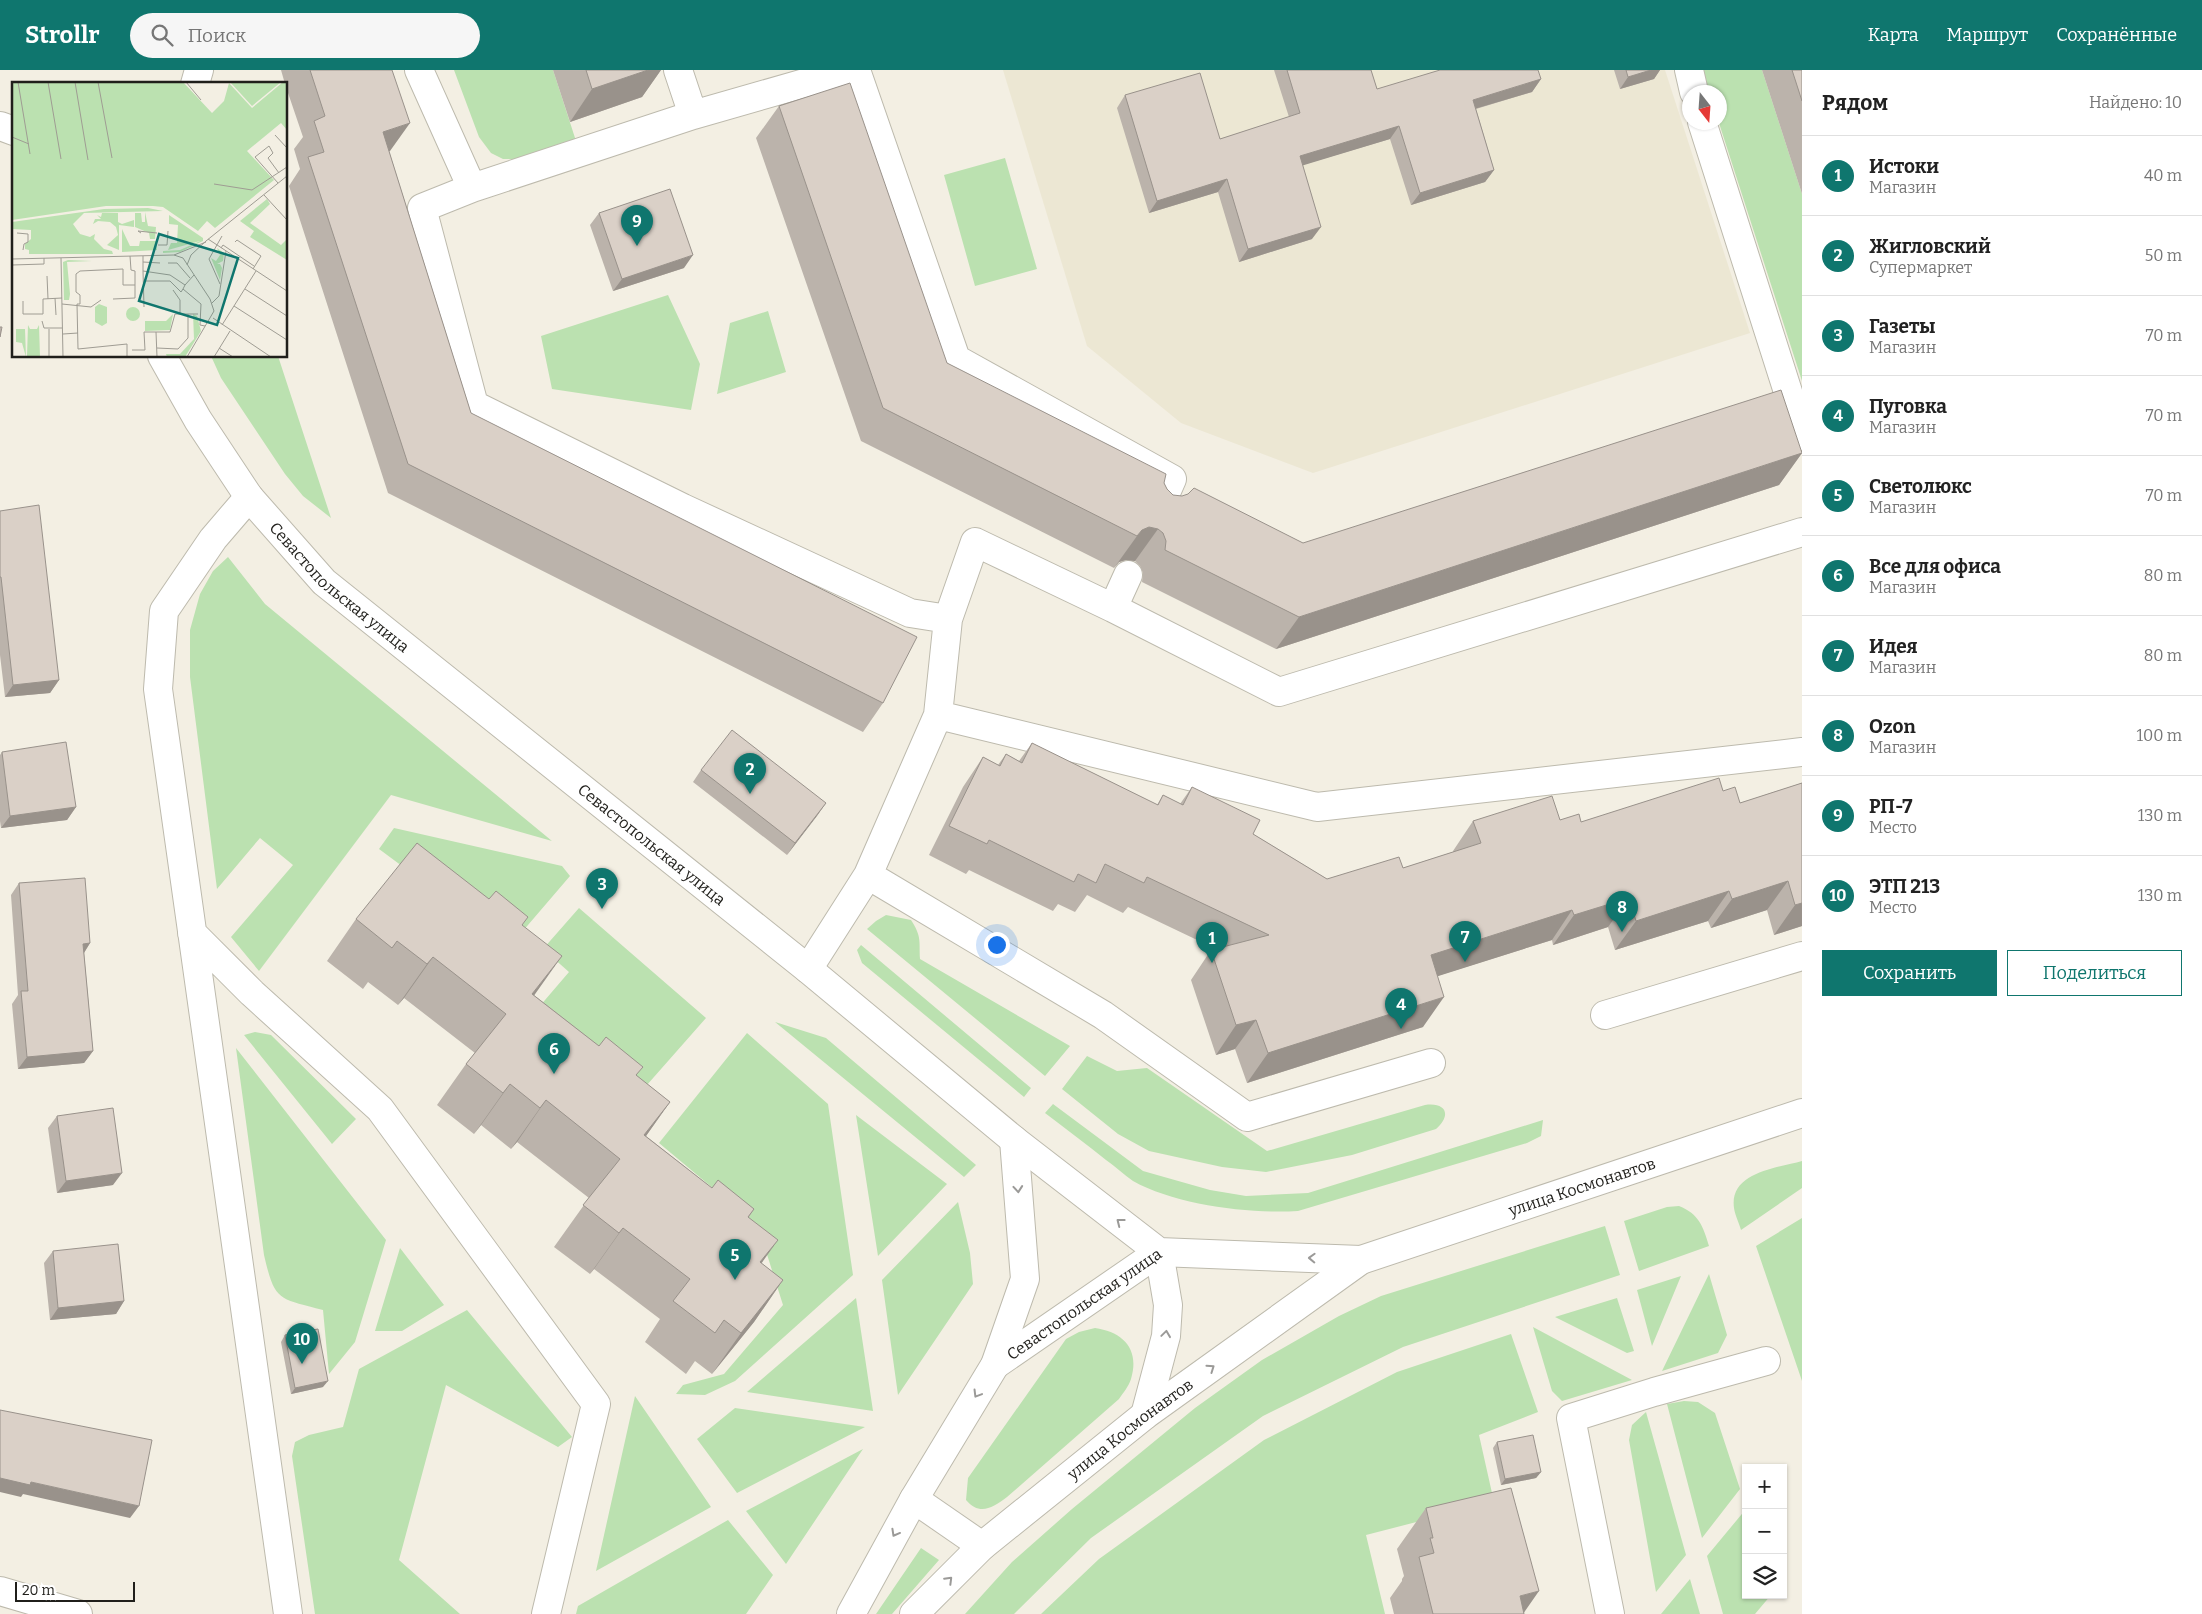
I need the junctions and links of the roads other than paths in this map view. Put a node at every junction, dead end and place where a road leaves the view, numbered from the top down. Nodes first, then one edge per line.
1 (419, 70) edge
2 (678, 70) edge
3 (850, 70) edge
4 (856, 70) edge
5 (1689, 70) edge
6 (1692, 85) edge
7 (693, 116) junction
8 (0, 126) edge
9 (12, 130) edge
10 (1705, 130) edge
11 (472, 188) junction
12 (163, 358) edge
13 (1802, 436) edge
14 (249, 497) junction
15 (1157, 513) edge
16 (1802, 532) edge
17 (1128, 575) edge
18 (1113, 608) junction
19 (948, 619) junction
20 (938, 715) junction
21 (1802, 752) edge
22 (868, 874) junction
23 (192, 933) junction
24 (1802, 956) edge
25 (808, 969) junction
26 (1605, 1015) dead end
27 (1431, 1064) dead end
28 (1802, 1113) edge
29 (1014, 1140) junction
30 (1159, 1252) junction
31 (1361, 1260) junction
32 (1766, 1361) dead end
33 (995, 1365) junction
34 (1145, 1415) junction
35 (914, 1499) junction
36 (982, 1546) junction
37 (0, 1591) edge
38 (78, 1614) edge
39 (288, 1614) edge
40 (546, 1614) edge
41 (851, 1614) edge
42 (914, 1614) edge
43 (1610, 1614) edge

1 - 11 main road
2 - 7 main road
3 - 7 main road
4 - 15 main road
5 - 6 main road
7 - 11 main road
8 - 9 main road
10 - 13 main road
11 - 19 main road
12 - 14 main road, Севастопольская улица
14 - 23 main road
14 - 25 main road, Севастопольская улица
16 - 18 main road
17 - 18 main road
18 - 19 main road
19 - 20 main road
20 - 21 main road
20 - 22 main road
22 - 25 main road
22 - 27 main road
23 - 39 main road
23 - 40 main road
24 - 26 main road
25 - 29 main road, Севастопольская улица
28 - 31 main road, улица Космонавтов
30 -> 29 main road
29 -> 33 main road, Севастопольская улица
31 -> 30 main road, улица Космонавтов
30 - 33 main road, Севастопольская улица
34 -> 30 main road, Севастопольская улица
34 -> 31 main road, улица Космонавтов
32 - 43 main road
33 -> 35 main road, Севастопольская улица
34 - 36 main road, улица Космонавтов
35 - 36 main road
35 -> 41 main road, Севастопольская улица
42 -> 36 main road, улица Космонавтов
37 - 38 main road

